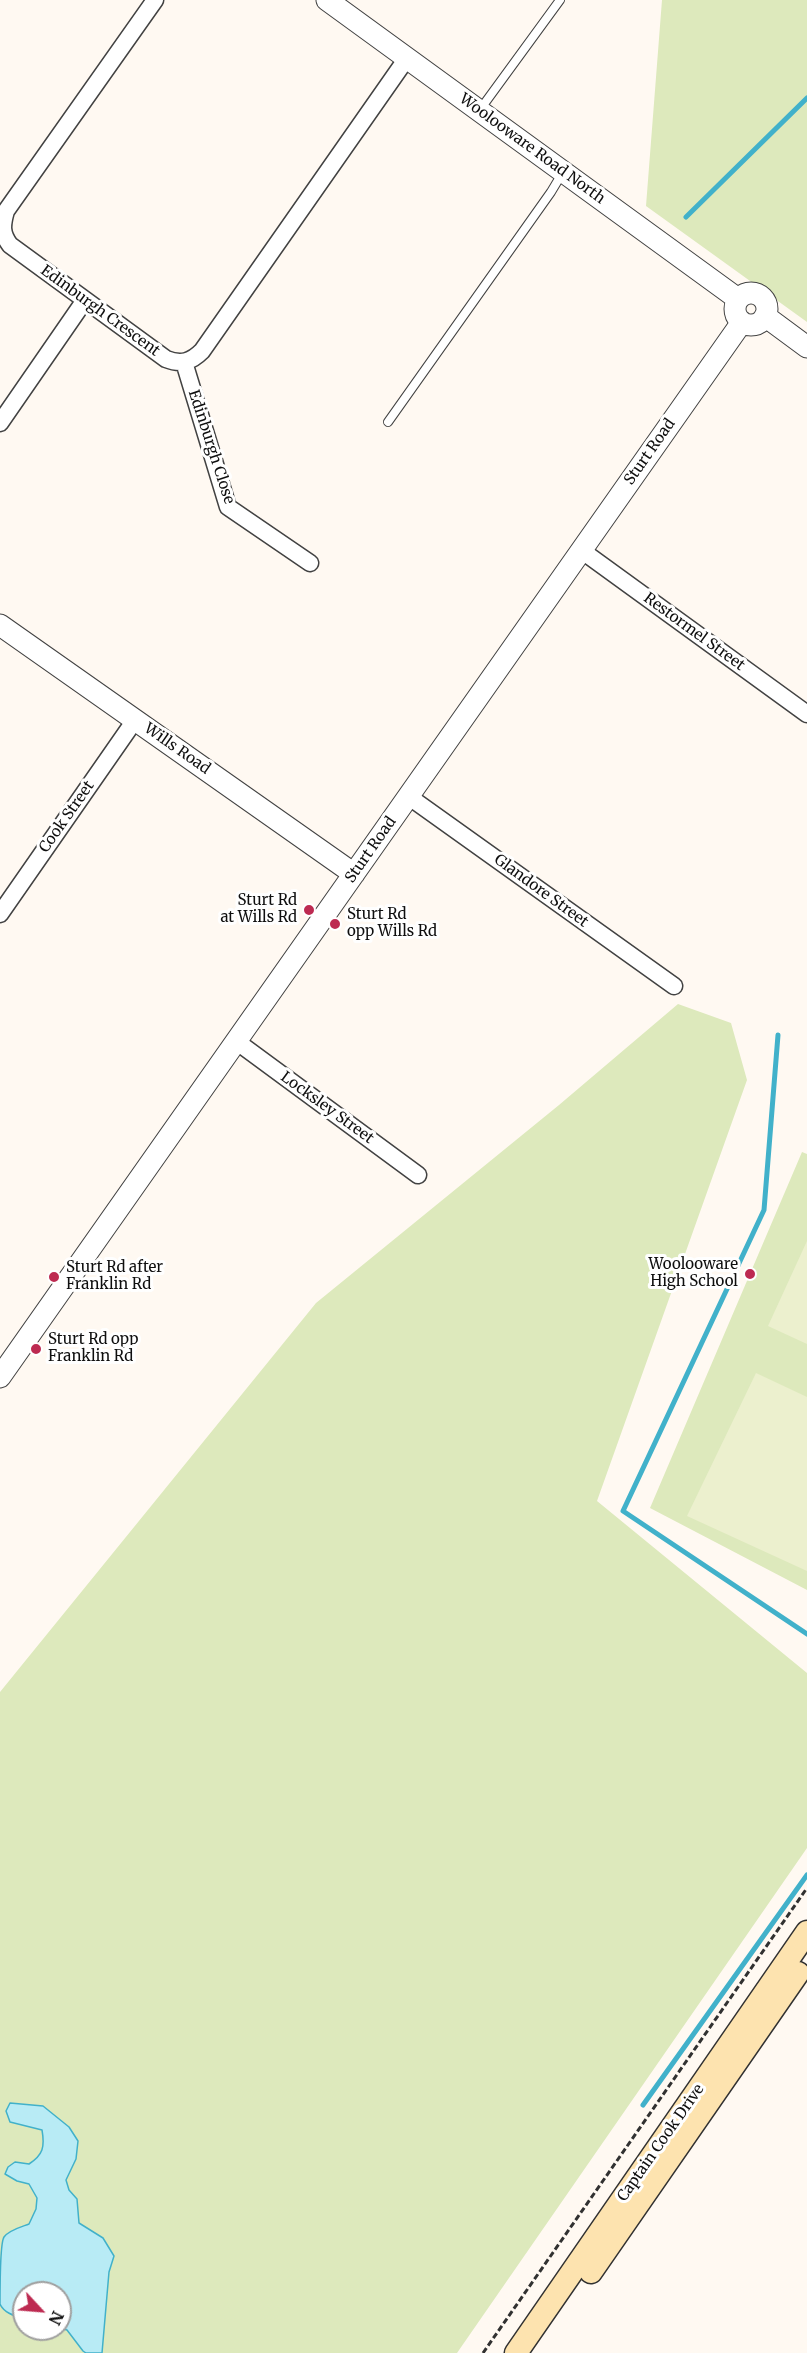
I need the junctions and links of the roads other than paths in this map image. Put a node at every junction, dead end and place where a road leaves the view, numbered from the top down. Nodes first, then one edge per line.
1 (155, 0) edge
2 (327, 0) edge
3 (560, 0) edge
4 (407, 58) junction
5 (479, 111) junction
6 (564, 171) junction
7 (738, 299) junction
8 (85, 300) junction
9 (765, 316) junction
10 (742, 322) junction
11 (807, 347) edge
12 (184, 362) junction
13 (0, 423) edge
14 (388, 423) dead end
15 (581, 550) junction
16 (309, 563) dead end
17 (0, 625) edge
18 (807, 714) edge
19 (135, 720) junction
20 (408, 796) junction
21 (354, 874) junction
22 (0, 914) edge
23 (674, 986) dead end
24 (236, 1041) junction
25 (418, 1175) dead end
26 (0, 1377) edge
27 (807, 1932) edge
28 (807, 1960) edge
29 (516, 2353) edge
30 (535, 2353) edge

1 - 8 street, Edinburgh Crescent
2 - 4 street, Woolooware Road North
3 - 5 lane
4 - 5 street, Woolooware Road North
4 - 12 street
5 - 6 street, Woolooware Road North
6 - 7 street, Woolooware Road North
6 - 14 lane
7 - 9 street
7 - 10 street
8 - 12 street, Edinburgh Crescent
8 - 13 street
9 - 10 street
9 - 11 street
10 - 15 street, Sturt Road
12 - 16 street, Edinburgh Close
15 - 18 street, Restormel Street
15 - 20 street, Sturt Road
17 - 19 street, Wills Road
19 - 21 street, Wills Road
19 - 22 street, Cook Street
20 - 21 street, Sturt Road
20 - 23 street, Glandore Street
21 - 24 street, Sturt Road
24 - 25 street, Locksley Street
24 - 26 street, Sturt Road
27 - 29 main road, Captain Cook Drive
28 - 30 main road, Captain Cook Drive

